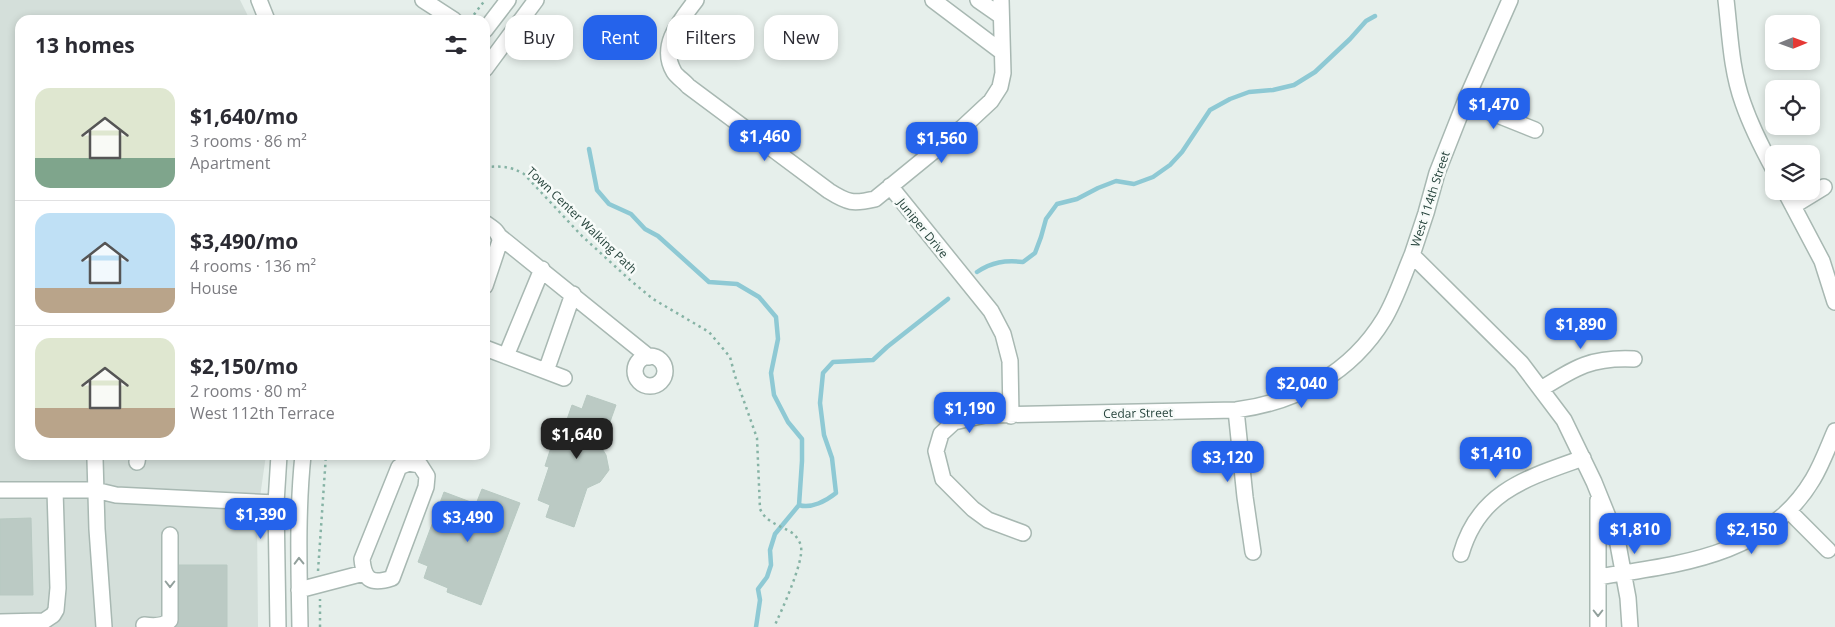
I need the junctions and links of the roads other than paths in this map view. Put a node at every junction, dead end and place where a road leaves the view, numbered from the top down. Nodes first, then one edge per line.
1 (259, 0) edge
2 (423, 0) edge
3 (508, 0) edge
4 (536, 0) edge
5 (696, 0) edge
6 (933, 0) edge
7 (978, 0) edge
8 (1000, 0) edge
9 (1510, 0) edge
10 (1726, 0) edge
11 (265, 15) edge
12 (445, 15) edge
13 (1001, 16) junction
14 (490, 21) edge
15 (1002, 52) junction
16 (490, 62) edge
17 (1465, 102) junction
18 (1535, 130) dead end
19 (1765, 153) edge
20 (890, 186) junction
21 (1824, 187) dead end
22 (1790, 200) edge
23 (1793, 206) junction
24 (490, 227) edge
25 (500, 236) junction
26 (1412, 255) junction
27 (542, 269) junction
28 (490, 271) edge
29 (573, 294) junction
30 (1835, 302) edge
31 (490, 350) edge
32 (506, 356) junction
33 (649, 356) dead end
34 (1634, 359) dead end
35 (546, 371) junction
36 (564, 378) dead end
37 (1541, 389) junction
38 (1236, 410) junction
39 (1011, 416) junction
40 (1835, 431) edge
41 (1583, 458) junction
42 (95, 460) edge
43 (280, 460) edge
44 (303, 460) edge
45 (422, 460) edge
46 (0, 490) edge
47 (55, 490) junction
48 (95, 490) junction
49 (1598, 494) junction
50 (276, 503) junction
51 (1789, 511) junction
52 (1023, 533) dead end
53 (170, 535) dead end
54 (1828, 550) dead end
55 (1253, 552) dead end
56 (1461, 554) dead end
57 (364, 573) junction
58 (1623, 573) junction
59 (1598, 577) junction
60 (299, 590) junction
61 (0, 622) edge
62 (144, 625) dead end
63 (104, 627) edge
64 (278, 627) edge
65 (300, 627) edge
66 (1598, 627) edge
67 (1630, 627) edge

1 - 11 street
2 - 12 street
3 - 14 street
4 - 16 street
5 - 20 street, Juniper Drive
6 - 15 street
7 - 13 street
8 - 13 street
9 - 17 street, West 114th Street
10 - 19 street
13 - 15 street
15 - 20 street
17 - 18 street
17 - 26 street, West 114th Street
20 - 39 street, Juniper Drive
21 - 23 street
22 - 23 street
23 - 30 street
24 - 25 street
25 - 27 street
25 - 28 street
26 - 37 street, West 114th Street
26 - 38 street, Cedar Street
27 - 29 street
27 - 32 street
29 - 33 street
29 - 35 street
31 - 32 street
32 - 35 street
34 - 37 street
35 - 36 street
37 - 41 street, West 114th Street
38 - 39 street, Cedar Street
38 - 55 street
39 - 52 street, Cedar Street
40 - 51 street
41 - 49 street, West 114th Street
41 - 56 street
42 - 48 street
43 - 50 street
60 -> 44 street
45 - 57 street
45 - 57 street
46 - 47 street
47 - 48 street
47 - 61 street
48 - 50 street
48 - 63 street
49 - 58 street, West 114th Street
49 - 59 street, West 114th Street
50 - 64 street
51 - 54 street
51 - 58 street
53 -> 62 street
57 - 60 street
58 - 59 street
58 - 67 street, West 114th Street
59 -> 66 street, West 114th Street
60 - 65 street

